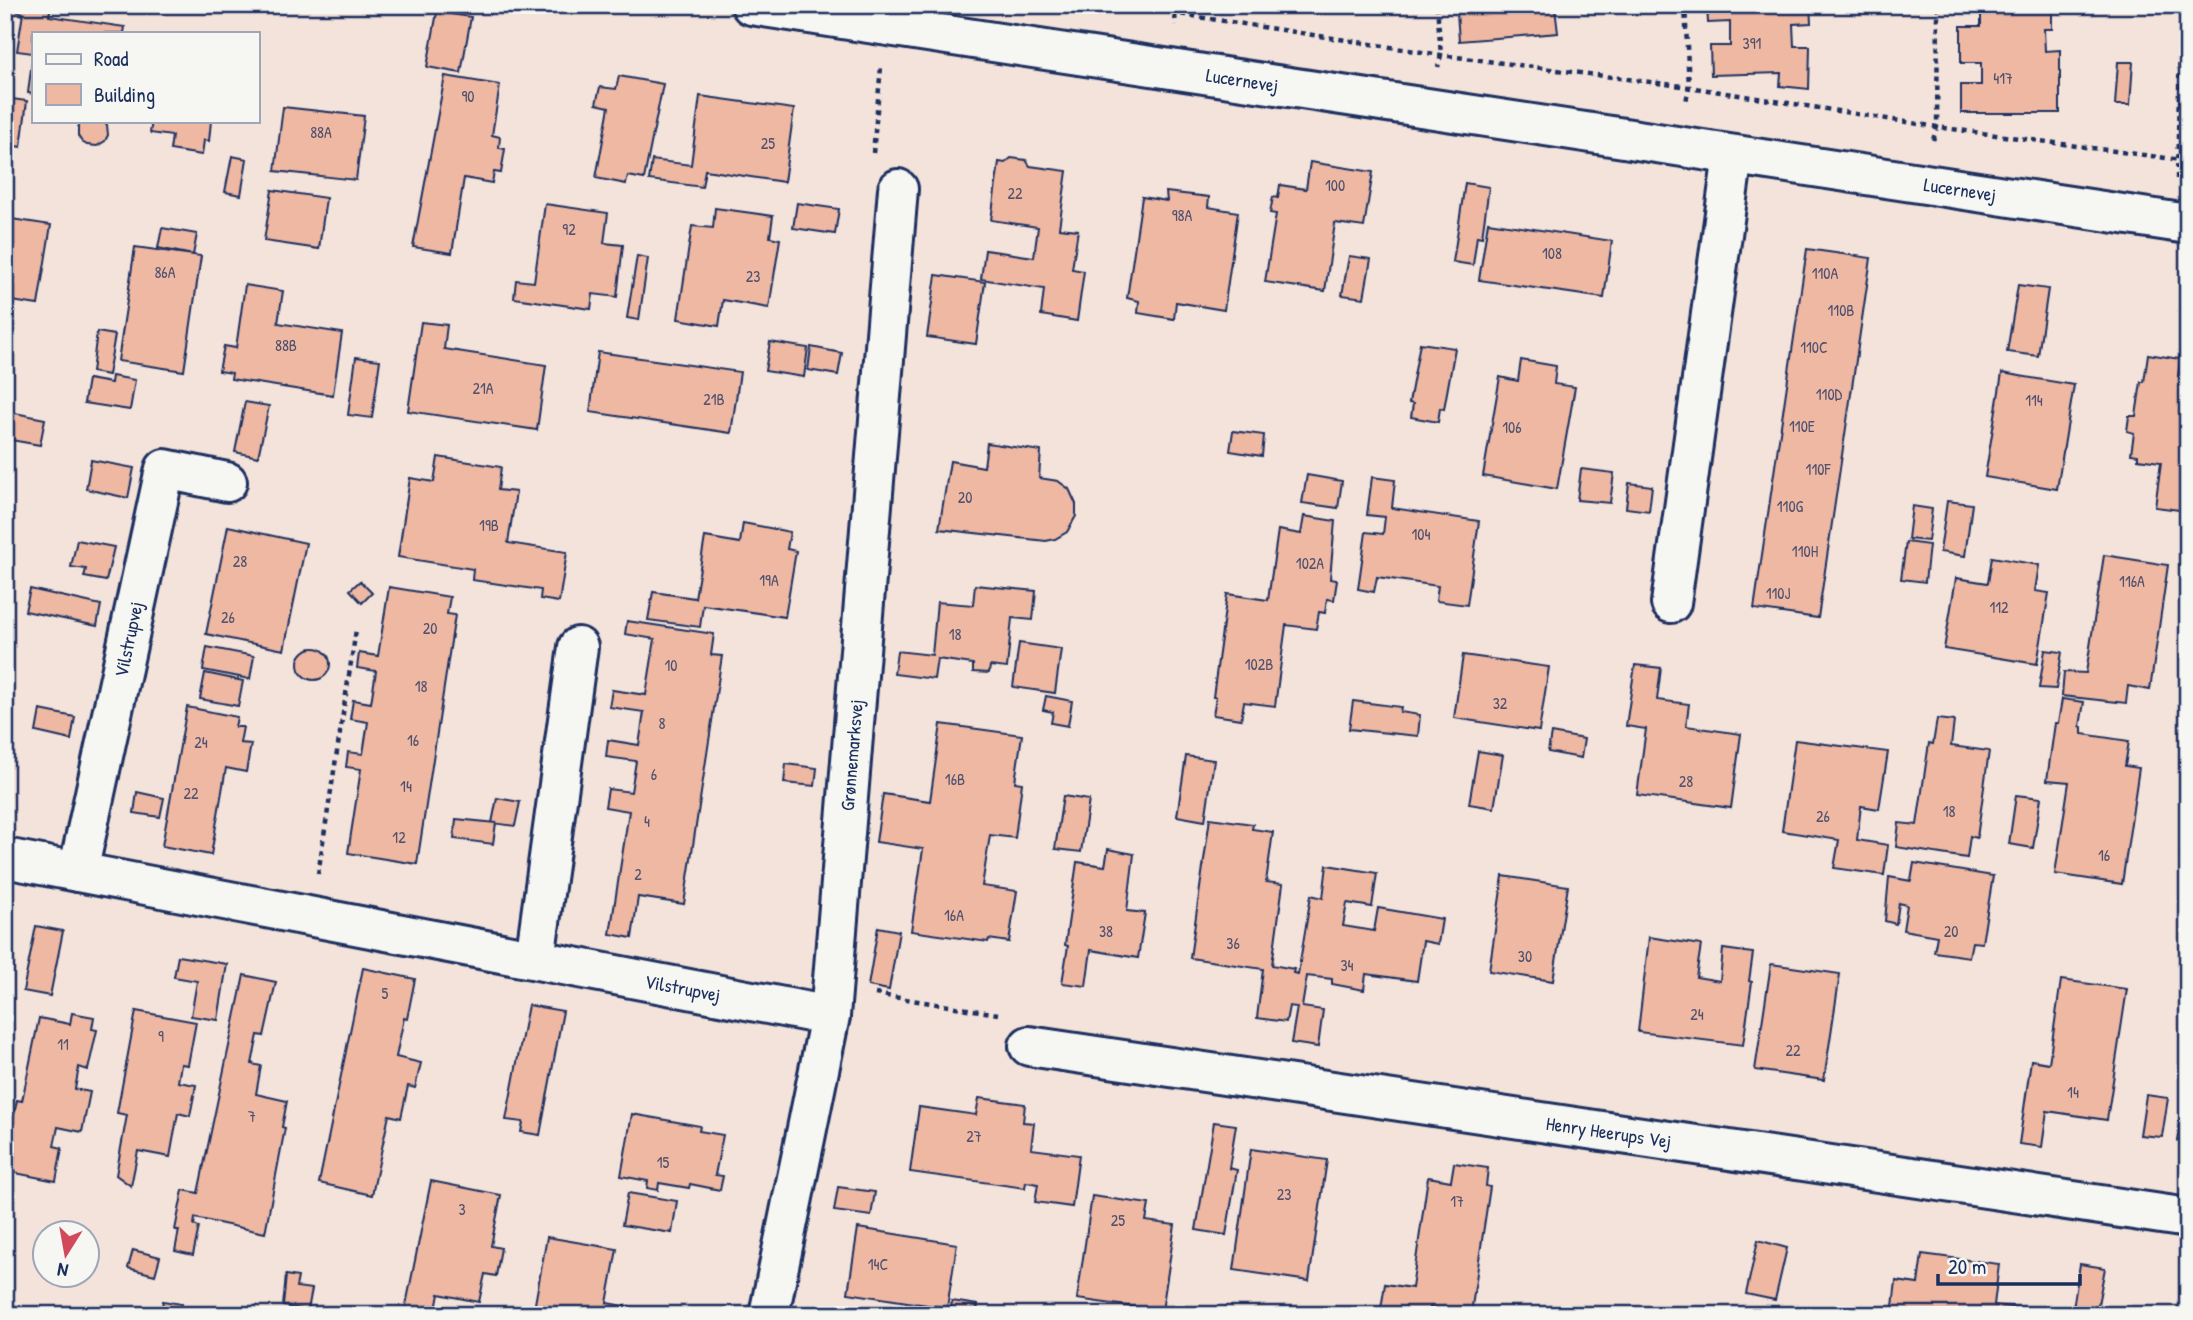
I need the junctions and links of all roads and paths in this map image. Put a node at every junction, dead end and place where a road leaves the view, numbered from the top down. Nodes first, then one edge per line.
1 (751, 5) edge
2 (1122, 5) edge
3 (1437, 5) edge
4 (1685, 5) edge
5 (1938, 5) edge
6 (2180, 5) edge
7 (916, 31) junction
8 (1441, 55) junction
9 (1689, 87) junction
10 (1428, 109) junction
11 (1937, 127) junction
12 (1676, 147) junction
13 (1733, 155) junction
14 (2179, 160) junction
15 (2188, 161) edge
16 (1918, 183) junction
17 (898, 189) joint
18 (2180, 223) edge
19 (227, 482) dead end
20 (1671, 603) dead end
21 (356, 630) dead end
22 (578, 647) dead end
23 (5, 858) edge
24 (78, 872) junction
25 (312, 917) junction
26 (535, 959) junction
27 (830, 1016) junction
28 (1029, 1046) joint
29 (2188, 1218) edge
30 (769, 1315) edge

1 - 7 street, Lucernevej
2 - 8 path
3 - 8 path
4 - 9 path
5 - 11 path
6 - 14 path
7 - 10 street, Lucernevej
7 - 17 path
8 - 9 path
8 - 10 path
9 - 11 path
9 - 12 path
10 - 12 street, Lucernevej
11 - 14 path
11 - 16 path
12 - 13 street, Lucernevej
13 - 16 street, Lucernevej
13 - 20 street
14 - 15 path
14 - 18 path
16 - 18 street, Lucernevej
17 - 27 street, Grønnemarksvej
19 - 24 street, Vilstrupvej
21 - 25 path
22 - 26 street
23 - 24 street, Vilstrupvej
24 - 25 street, Vilstrupvej
25 - 26 street, Vilstrupvej
26 - 27 street, Vilstrupvej
27 - 28 path
27 - 30 street, Grønnemarksvej
28 - 29 street, Henry Heerups Vej

